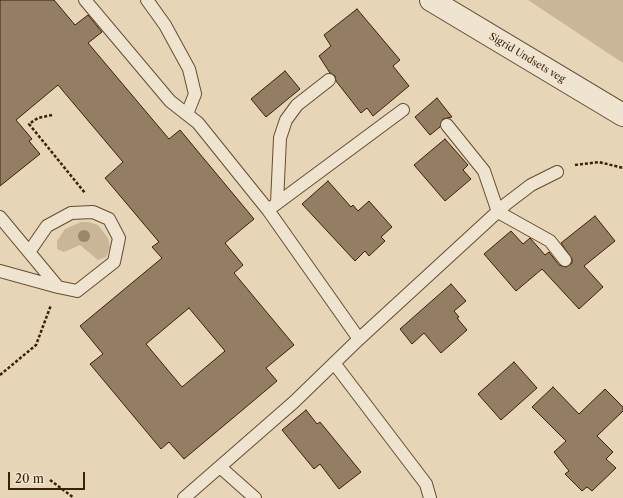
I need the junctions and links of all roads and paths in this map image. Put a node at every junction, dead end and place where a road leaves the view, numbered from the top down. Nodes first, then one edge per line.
1 (85, 0) edge
2 (147, 0) edge
3 (431, 0) edge
4 (329, 80) dead end
5 (403, 110) dead end
6 (187, 114) junction
7 (623, 115) edge
8 (52, 116) dead end
9 (447, 125) dead end
10 (623, 168) edge
11 (558, 172) joint
12 (273, 207) junction
13 (93, 212) junction
14 (498, 212) junction
15 (0, 217) edge
16 (29, 252) junction
17 (565, 260) dead end
18 (0, 271) edge
19 (58, 287) junction
20 (359, 339) junction
21 (334, 363) junction
22 (0, 375) edge
23 (220, 467) junction
24 (50, 480) dead end
25 (74, 498) edge
26 (184, 498) edge
27 (255, 498) edge
28 (430, 498) edge

1 - 6 lane
2 - 6 lane
3 - 7 street, Sigrid Undsets veg
4 - 12 lane
5 - 12 lane
6 - 12 lane
8 - 13 path
9 - 14 lane
10 - 11 path
11 - 14 lane
12 - 20 lane
13 - 16 lane
13 - 19 lane
14 - 17 lane
14 - 20 lane
15 - 16 lane
16 - 19 lane
18 - 19 lane
19 - 22 path
20 - 21 lane
21 - 23 lane
21 - 28 lane
23 - 26 lane
23 - 27 lane
24 - 25 path

